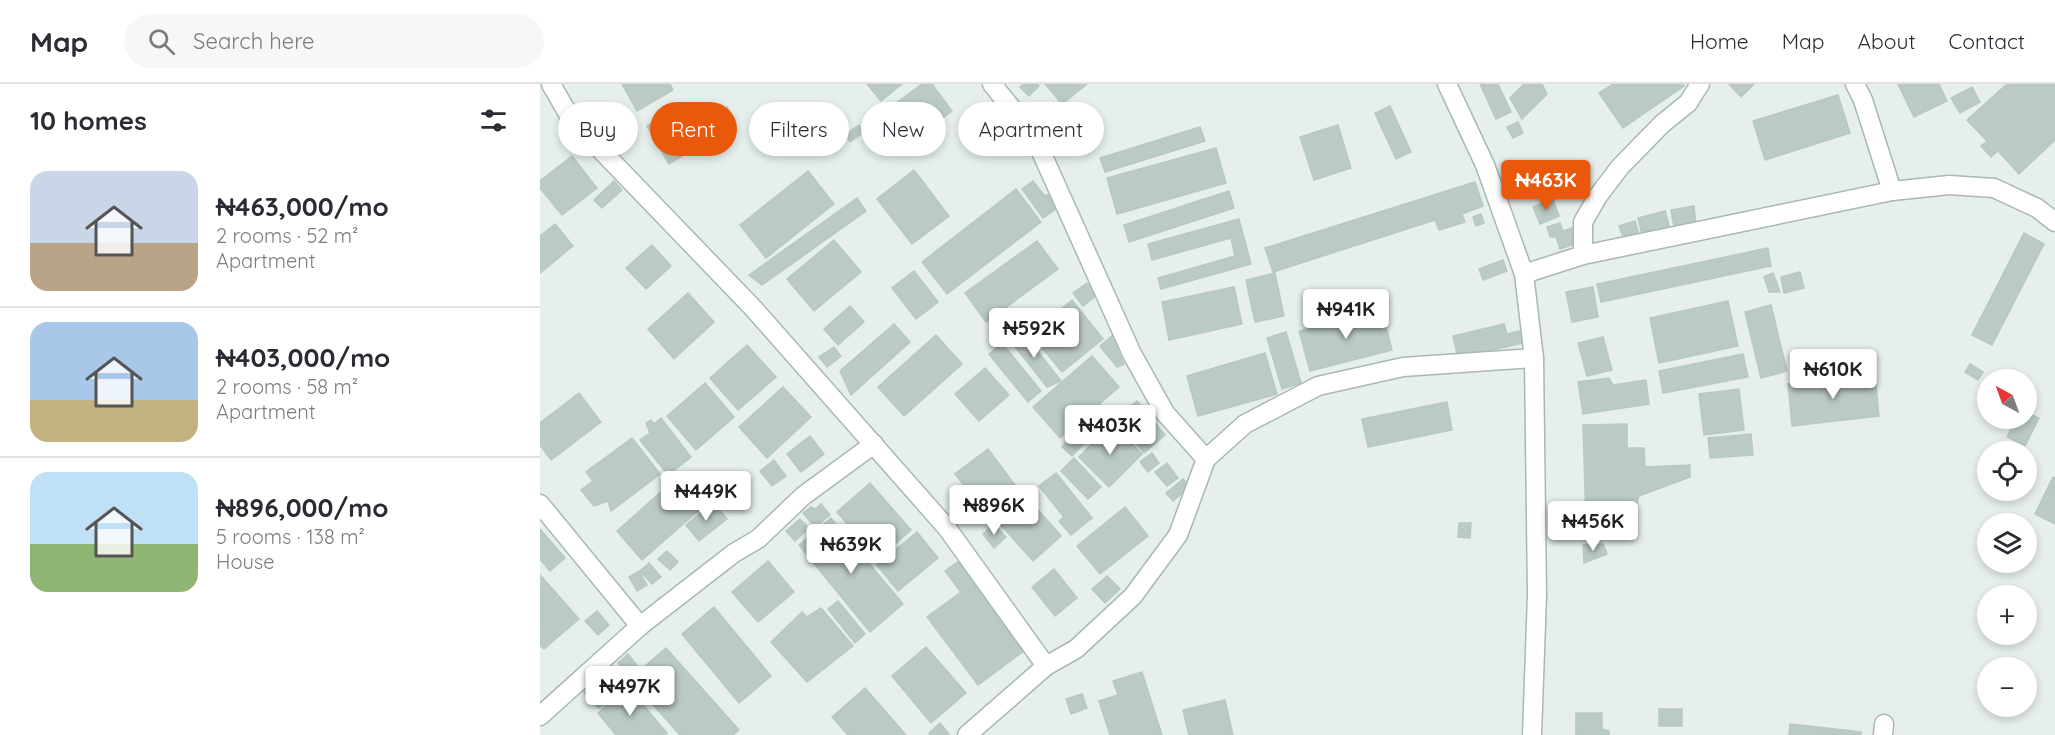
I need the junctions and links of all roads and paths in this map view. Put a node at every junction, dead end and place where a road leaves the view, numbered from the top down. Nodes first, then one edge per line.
1 (551, 84) edge
2 (992, 84) edge
3 (1447, 84) edge
4 (1700, 84) edge
5 (1855, 84) edge
6 (1892, 191) junction
7 (2055, 222) edge
8 (1584, 255) junction
9 (1524, 274) junction
10 (1534, 358) junction
11 (874, 444) junction
12 (1206, 459) junction
13 (540, 504) edge
14 (640, 626) junction
15 (1046, 666) junction
16 (540, 716) edge
17 (967, 735) edge
18 (1532, 735) edge

1 - 11 street
2 - 12 street
3 - 9 street
4 - 8 street
5 - 6 street
6 - 7 street
6 - 8 street
8 - 9 street
9 - 10 street
10 - 12 street
10 - 18 street
11 - 14 street
11 - 15 street
12 - 15 street
13 - 14 street
14 - 16 street
15 - 17 street

